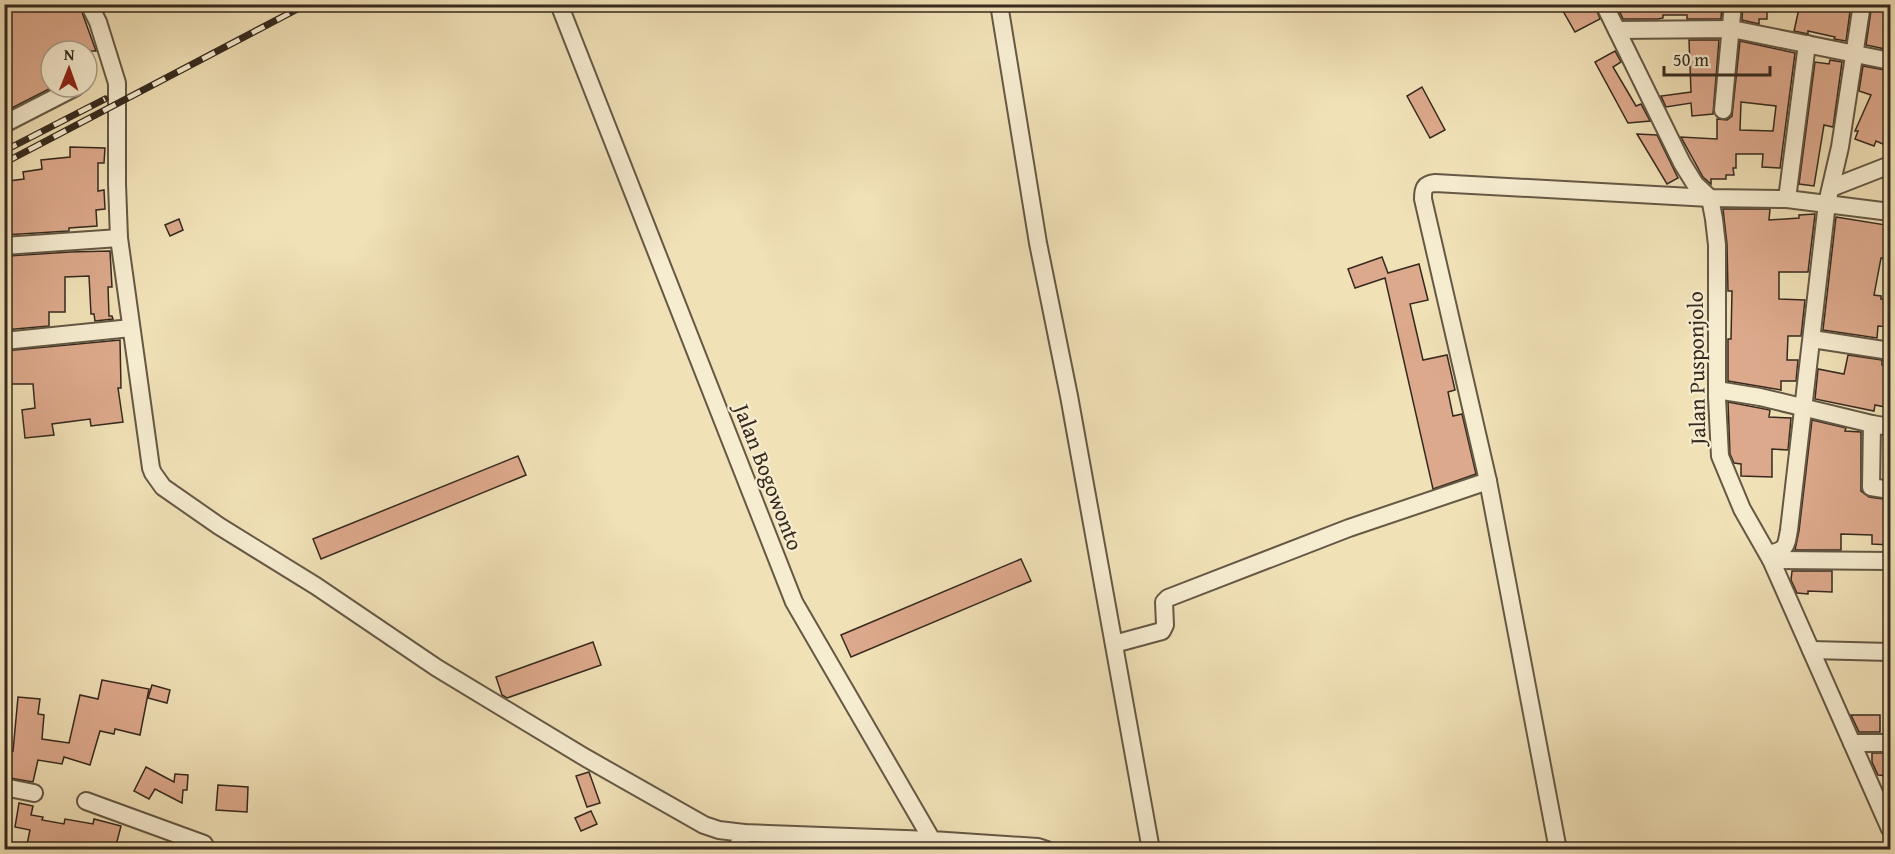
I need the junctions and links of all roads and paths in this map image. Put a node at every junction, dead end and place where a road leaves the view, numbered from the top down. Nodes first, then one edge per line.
1 (88, 4) edge
2 (559, 4) edge
3 (999, 4) edge
4 (1604, 4) edge
5 (1733, 4) edge
6 (1862, 4) edge
7 (1732, 29) junction
8 (1617, 30) junction
9 (1807, 44) junction
10 (1853, 54) junction
11 (1890, 60) edge
12 (53, 99) edge
13 (1723, 110) dead end
14 (4, 124) edge
15 (1890, 165) edge
16 (1829, 195) junction
17 (1710, 198) junction
18 (1787, 199) junction
19 (1890, 212) edge
20 (119, 238) junction
21 (4, 246) edge
22 (131, 328) junction
23 (1812, 339) junction
24 (4, 341) edge
25 (1890, 351) edge
26 (1717, 390) junction
27 (1804, 408) junction
28 (1872, 424) junction
29 (1890, 427) edge
30 (1488, 481) junction
31 (1890, 490) edge
32 (1769, 557) junction
33 (1890, 561) edge
34 (1114, 644) junction
35 (1811, 650) junction
36 (1890, 652) edge
37 (1852, 743) junction
38 (1890, 743) edge
39 (4, 787) edge
40 (34, 793) dead end
41 (86, 801) dead end
42 (1890, 830) edge
43 (744, 833) junction
44 (932, 840) junction
45 (796, 842) edge
46 (908, 844) edge
47 (207, 849) edge
48 (736, 849) edge
49 (1047, 849) edge
50 (1151, 849) edge
51 (1558, 849) edge

1 - 20 street
2 - 44 street, Jalan Bogowonto
3 - 34 street
4 - 8 street
5 - 7 street
6 - 10 street
7 - 8 street
7 - 9 street
7 - 13 street
8 - 17 street
9 - 10 street
9 - 18 street
10 - 11 street
10 - 16 street
12 - 14 street
15 - 16 street
16 - 18 street
16 - 19 street
16 - 23 street
17 - 18 street
17 - 26 street, Jalan Pusponjolo
17 - 30 street
20 - 21 street
20 - 22 street
22 - 24 street
22 - 43 street
23 - 25 street
23 - 27 street
26 - 27 street
26 - 32 street, Jalan Pusponjolo
27 - 28 street
27 - 32 street
28 - 29 street
28 - 31 street
30 - 34 street
30 - 51 street
32 - 33 street
32 - 35 street, Jalan Pusponjolo
34 - 50 street
35 - 36 street
35 - 37 street, Jalan Pusponjolo
37 - 38 street
37 - 42 street, Jalan Pusponjolo
39 - 40 street
41 - 47 street
43 - 45 street
43 - 48 street
44 - 46 street
44 - 49 street
45 - 46 street

